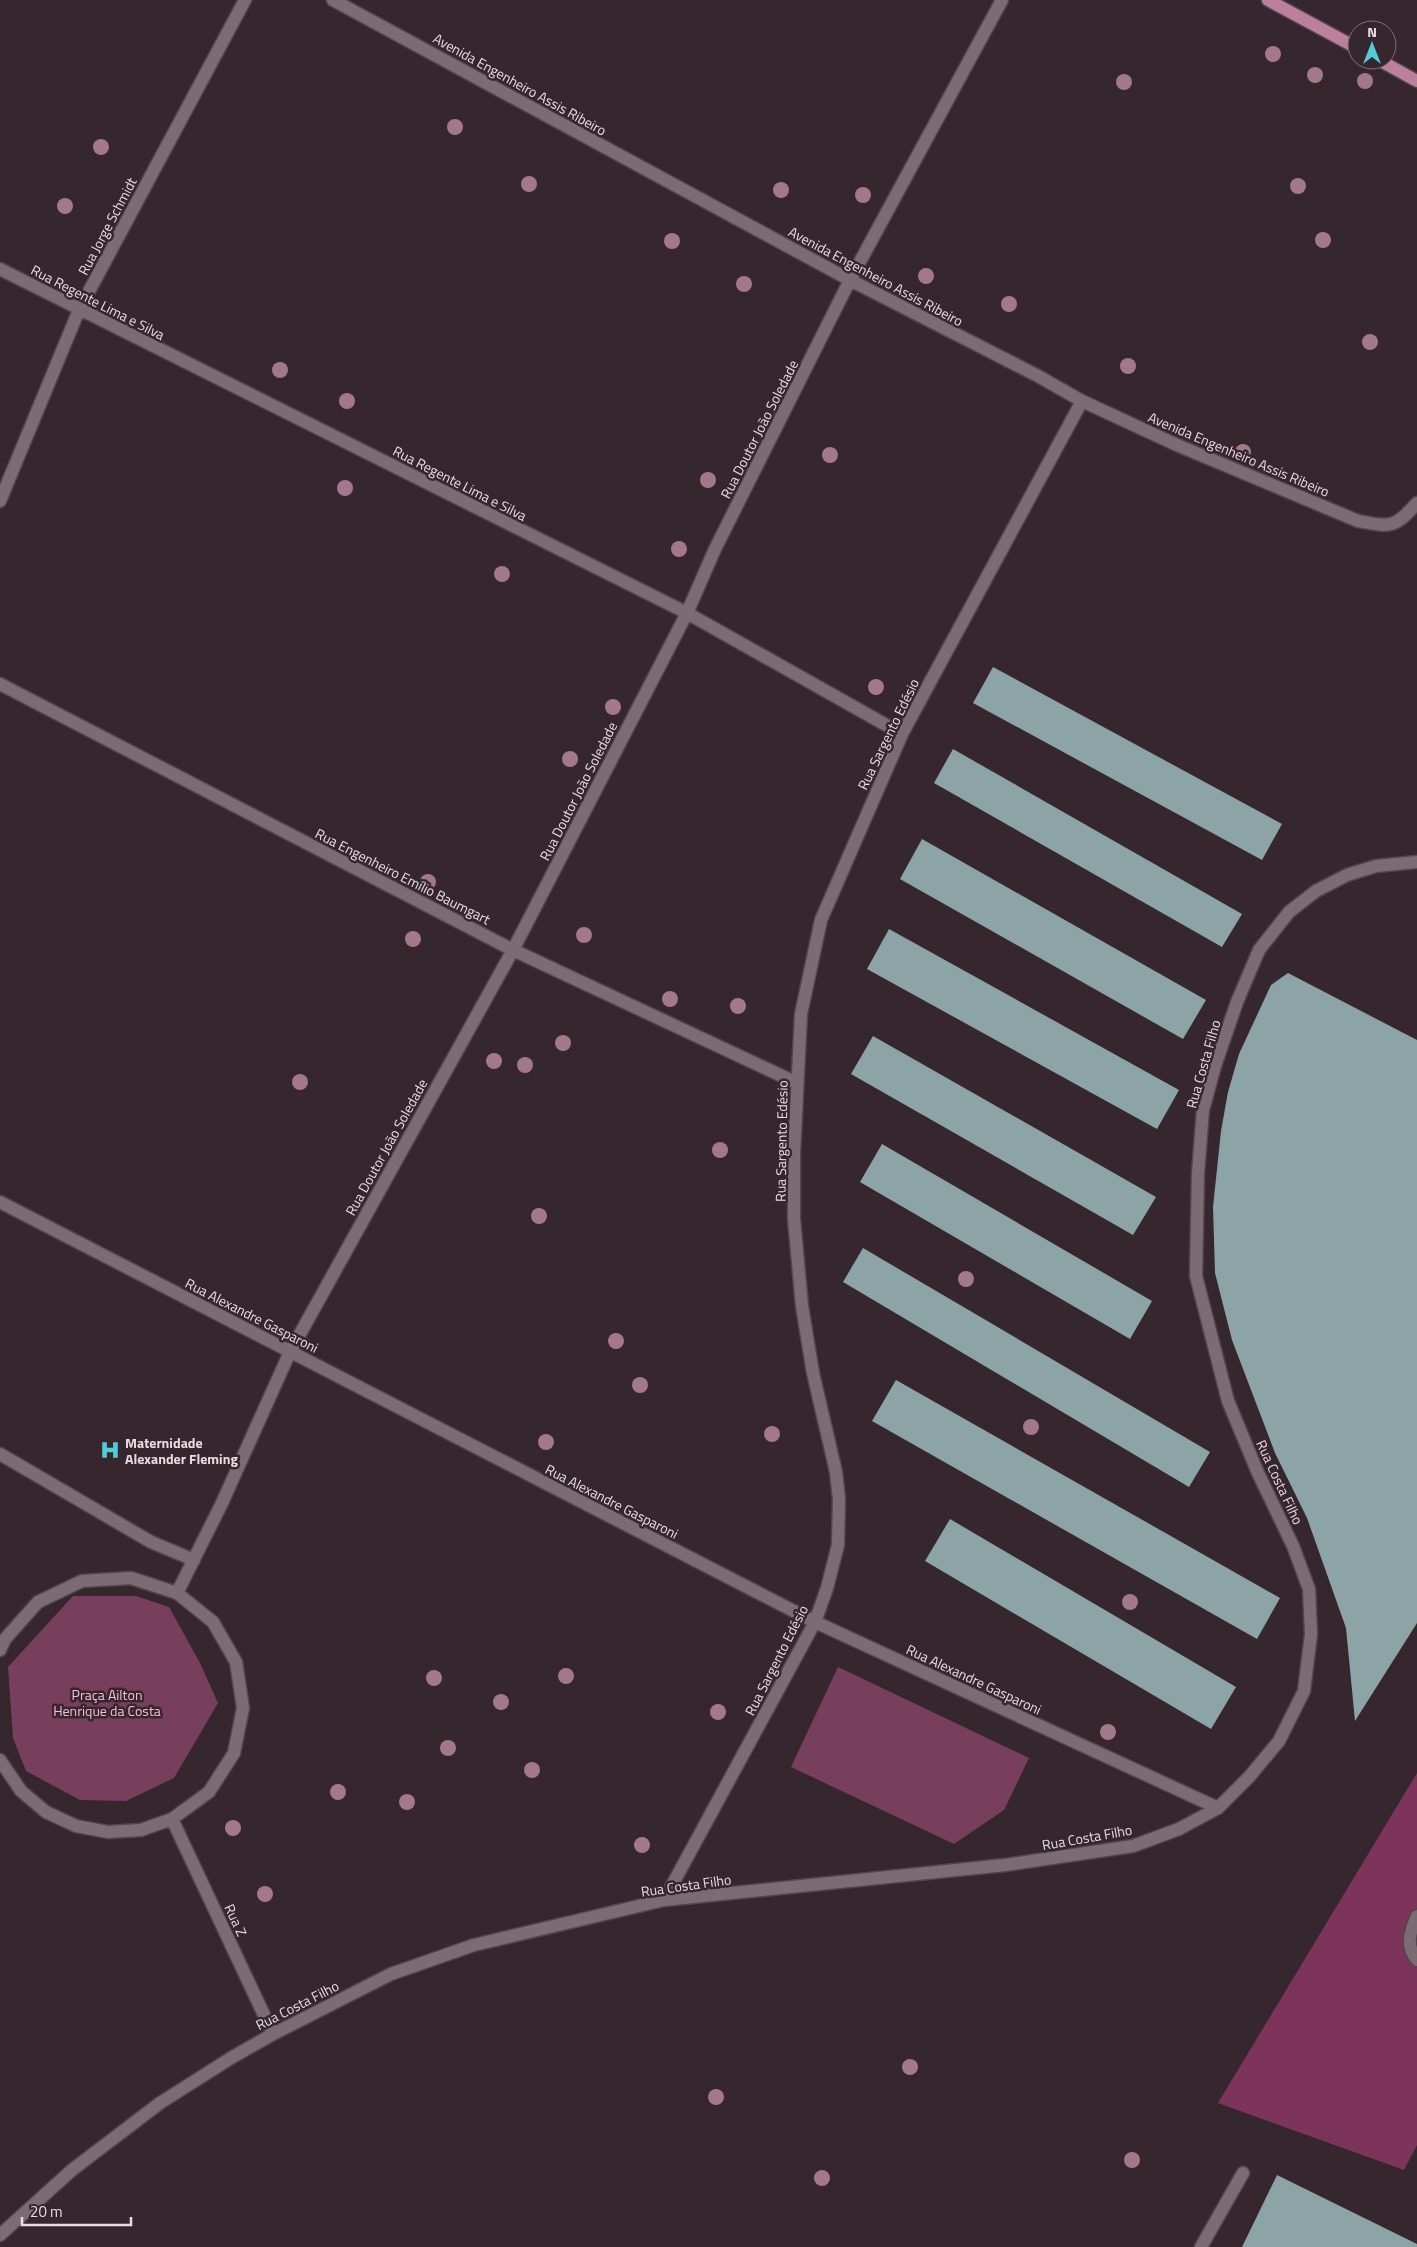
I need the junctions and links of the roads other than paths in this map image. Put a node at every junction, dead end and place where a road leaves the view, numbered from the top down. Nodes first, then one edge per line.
1 (245, 0) edge
2 (333, 0) edge
3 (1002, 0) edge
4 (1268, 0) edge
5 (1347, 43) edge
6 (1397, 70) edge
7 (1417, 81) edge
8 (0, 269) edge
9 (850, 280) junction
10 (79, 310) junction
11 (1082, 401) junction
12 (0, 501) edge
13 (1417, 503) edge
14 (686, 613) junction
15 (0, 684) edge
16 (902, 734) junction
17 (1417, 862) edge
18 (513, 950) junction
19 (797, 1083) junction
20 (0, 1202) edge
21 (290, 1352) junction
22 (0, 1454) edge
23 (194, 1560) junction
24 (177, 1593) junction
25 (815, 1622) junction
26 (2, 1641) edge
27 (0, 1760) edge
28 (1218, 1808) junction
29 (172, 1819) junction
30 (664, 1900) junction
31 (1417, 1916) edge
32 (1417, 1960) edge
33 (273, 2034) junction
34 (1243, 2173) dead end
35 (0, 2235) edge
36 (1201, 2247) edge

1 - 10 street, Rua Jorge Schmidt
2 - 9 street, Avenida Engenheiro Assis Ribeiro
3 - 9 street, Rua Doutor João Soledade
4 - 5 main road
6 - 7 main road
8 - 10 street, Rua Regente Lima e Silva
9 - 11 street, Avenida Engenheiro Assis Ribeiro
9 - 14 street, Rua Doutor João Soledade
10 - 12 street, Rua Jorge Schmidt
10 - 14 street, Rua Regente Lima e Silva
11 - 13 street, Avenida Engenheiro Assis Ribeiro
11 - 16 street, Rua Sargento Edésio
14 - 16 street, Rua Regente Lima e Silva
14 - 18 street, Rua Doutor João Soledade
15 - 18 street, Rua Engenheiro Emílio Baumgart
16 - 19 street, Rua Sargento Edésio
17 - 28 street, Rua Costa Filho
18 - 19 street, Rua Engenheiro Emílio Baumgart
18 - 21 street, Rua Doutor João Soledade
19 - 25 street, Rua Sargento Edésio
20 - 21 street, Rua Alexandre Gasparoni
21 - 23 street, Rua Doutor João Soledade
21 - 25 street, Rua Alexandre Gasparoni
22 - 23 street
23 - 24 street, Rua Doutor João Soledade
24 - 26 street
24 - 29 street
25 - 28 street, Rua Alexandre Gasparoni
25 - 30 street, Rua Sargento Edésio
27 - 29 street
28 - 30 street, Rua Costa Filho
29 - 33 street, Rua Z
30 - 33 street, Rua Costa Filho
31 - 32 street
33 - 35 street, Rua Costa Filho
34 - 36 street

